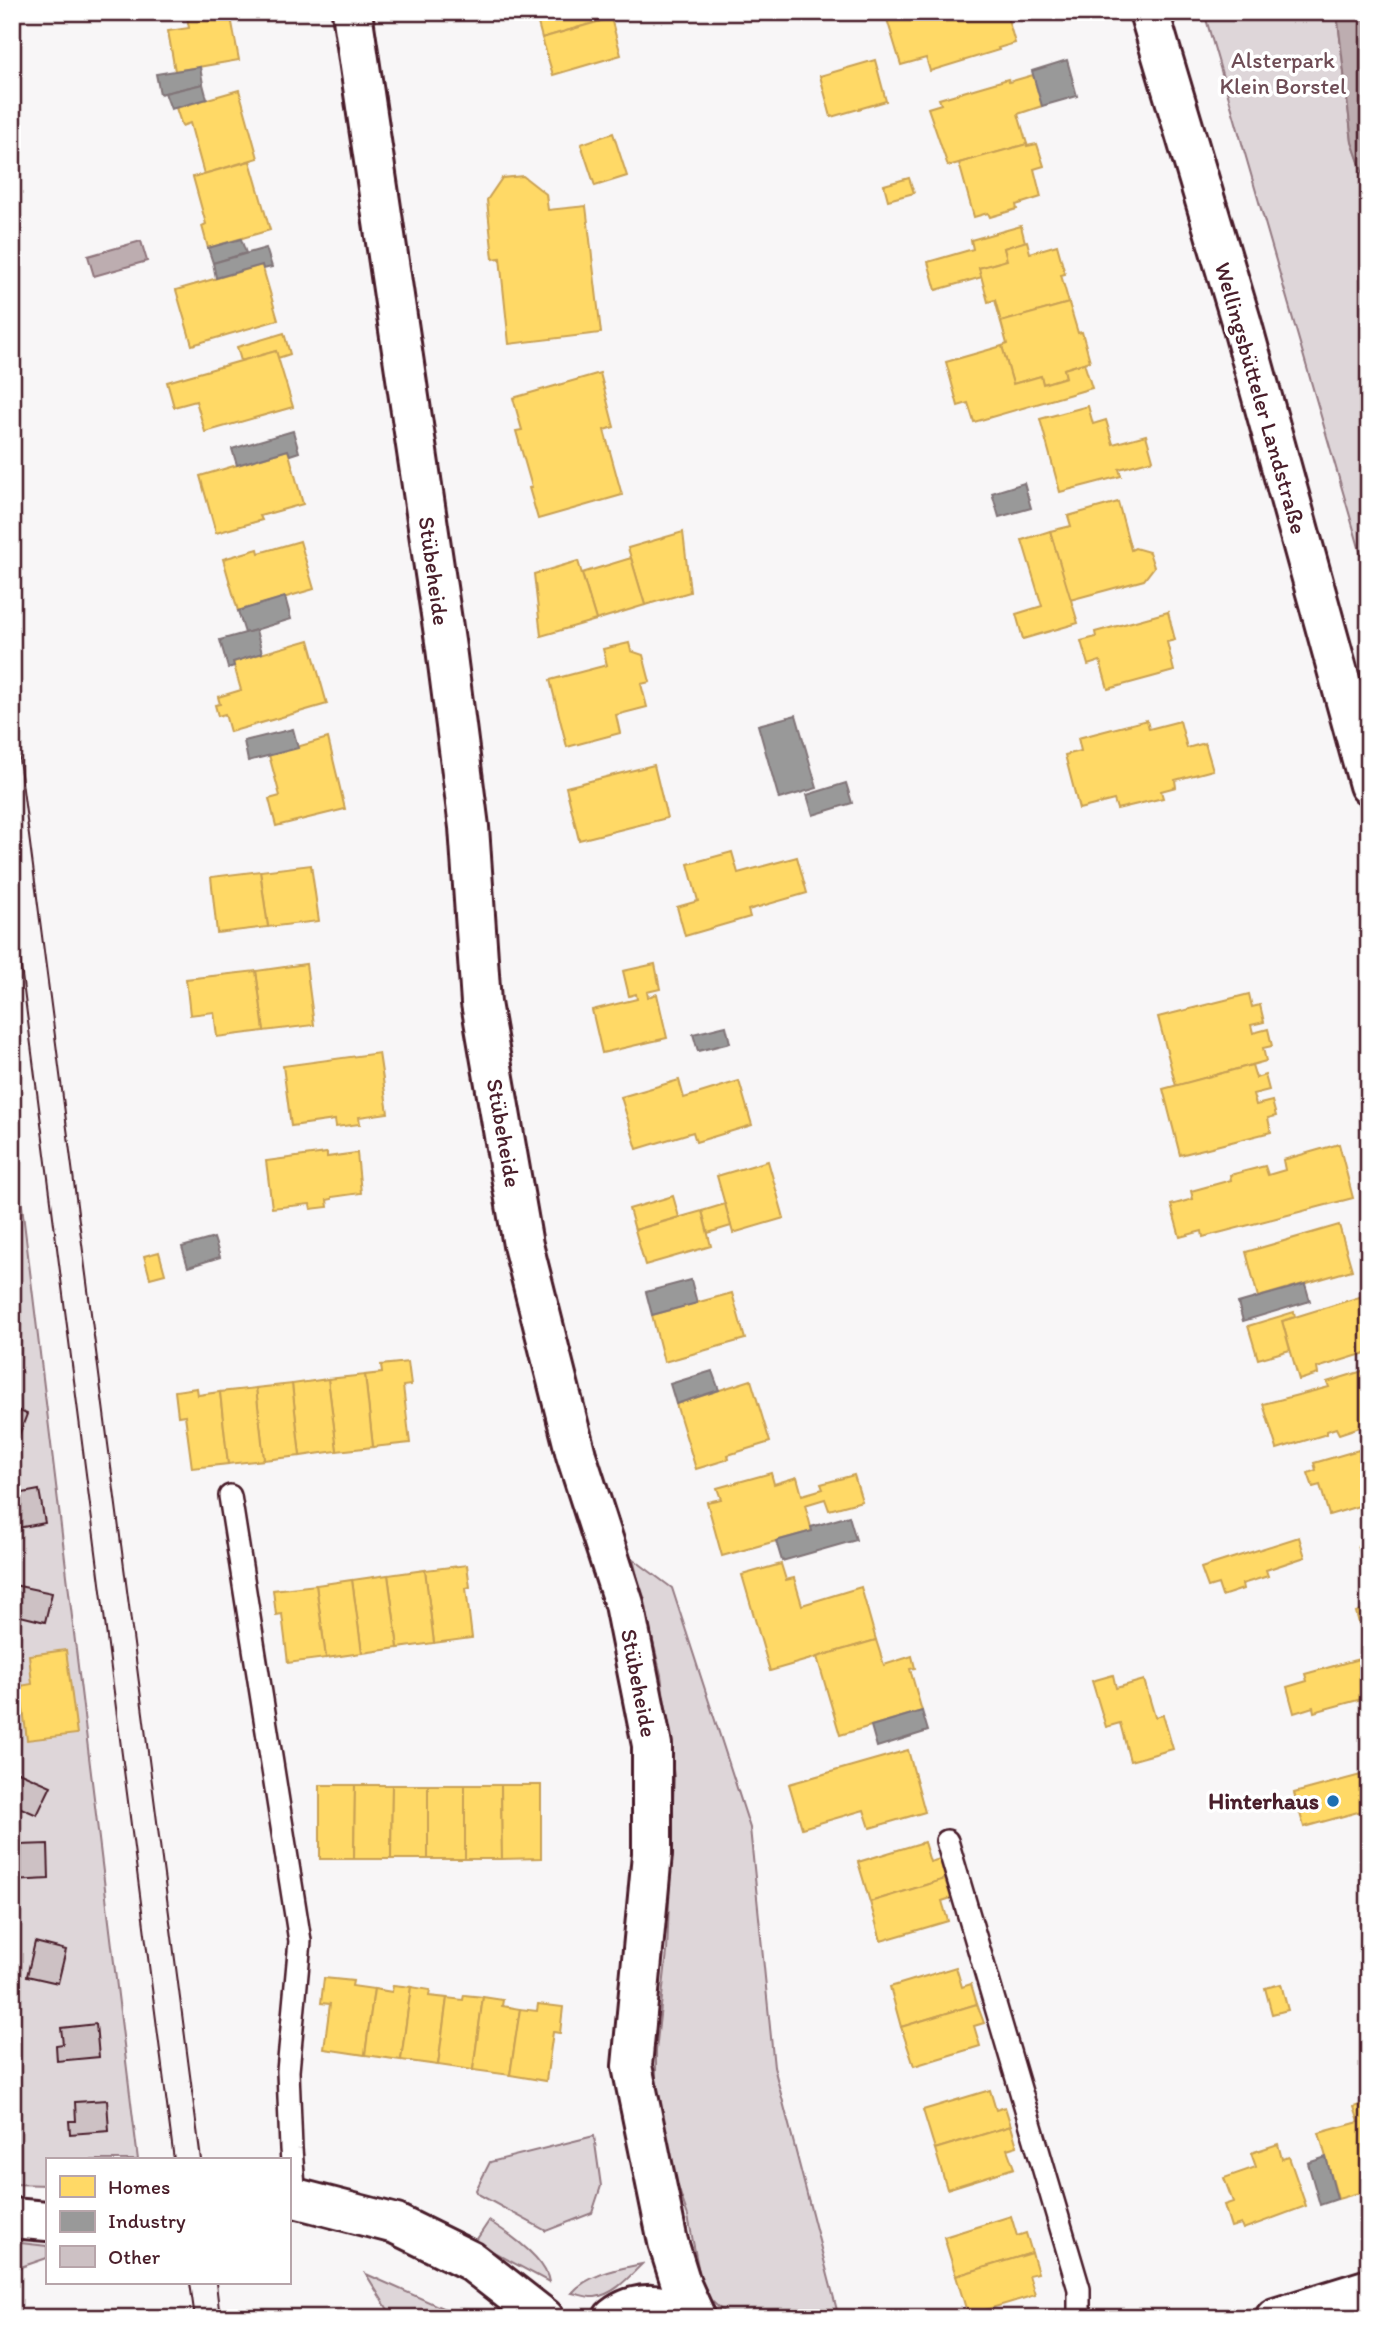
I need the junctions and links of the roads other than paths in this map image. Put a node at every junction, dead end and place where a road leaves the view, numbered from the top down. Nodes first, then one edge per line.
1 (352, 12) edge
2 (1149, 12) edge
3 (1369, 785) edge
4 (230, 1496) dead end
5 (947, 1841) dead end
6 (292, 2199) edge
7 (12, 2218) edge
8 (46, 2221) edge
9 (668, 2242) junction
10 (1369, 2289) edge
11 (626, 2312) edge
12 (544, 2318) edge
13 (690, 2318) edge
14 (696, 2318) edge
15 (1079, 2318) edge
16 (1275, 2318) edge

1 - 9 street, Stübeheide
2 - 3 street, Wellingsbütteler Landstraße
4 - 6 lane
5 - 15 lane
6 - 12 street
7 - 8 street
9 - 11 street
9 - 14 street, Stübeheide
10 - 16 street
11 - 13 street

